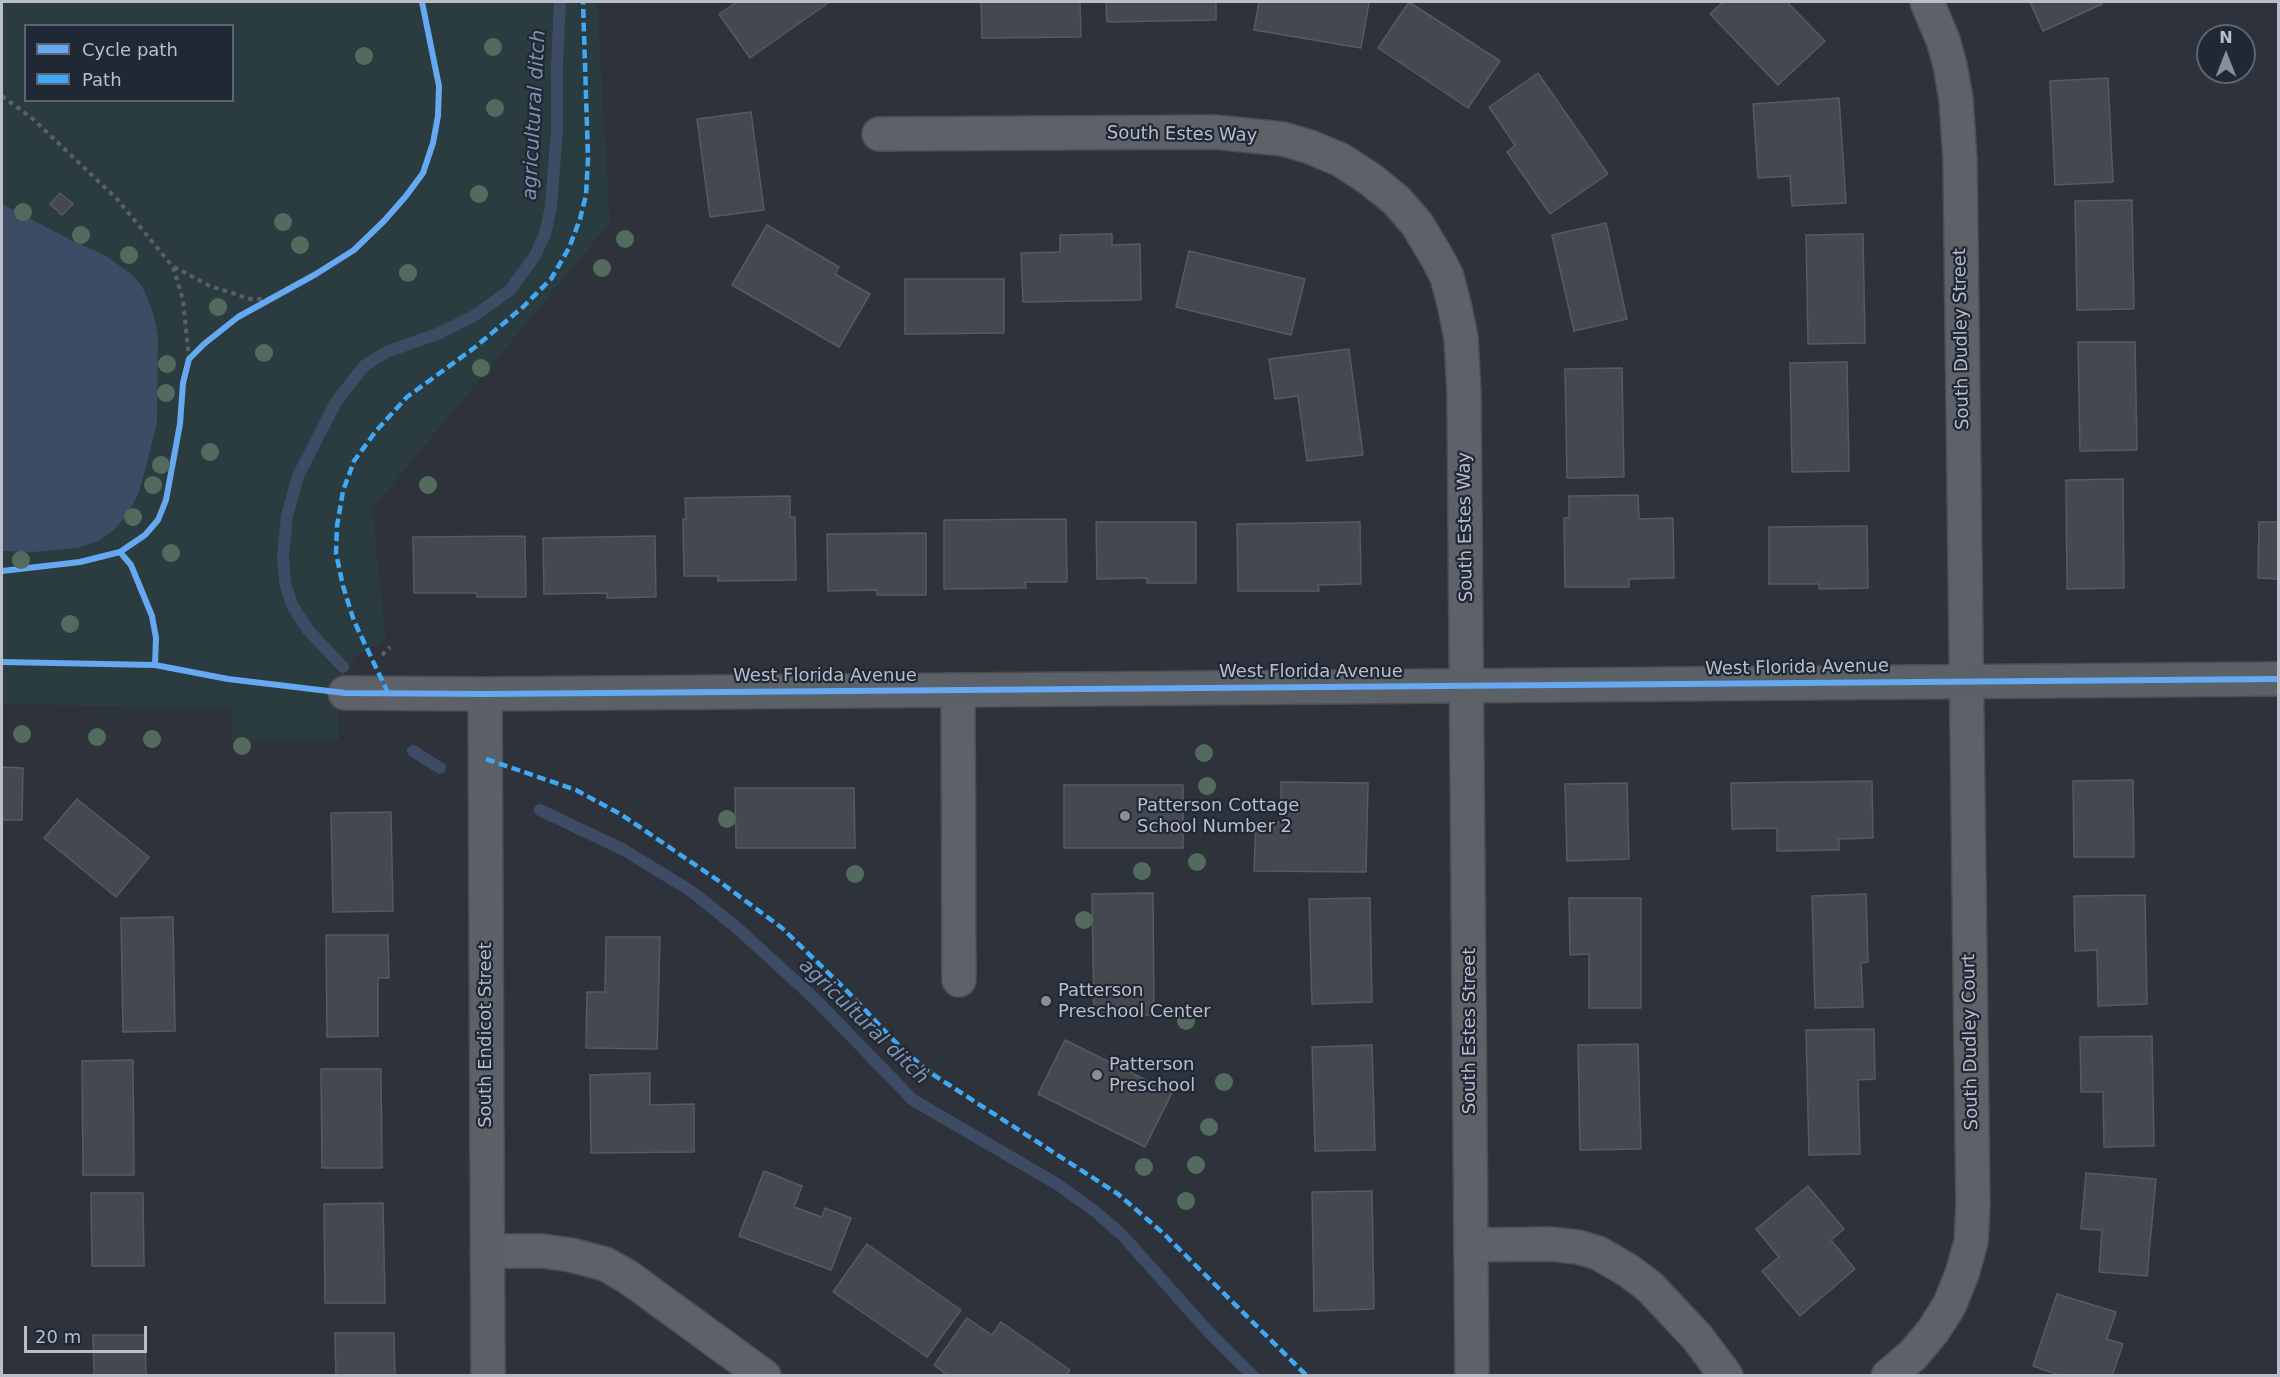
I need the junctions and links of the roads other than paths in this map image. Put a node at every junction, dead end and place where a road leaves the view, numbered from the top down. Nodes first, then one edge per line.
1 (1927, 2) edge
2 (879, 134) dead end
3 (2278, 679) edge
4 (1966, 682) junction
5 (1468, 686) junction
6 (958, 690) junction
7 (345, 693) dead end
8 (485, 694) junction
9 (959, 980) dead end
10 (1471, 1245) junction
11 (487, 1251) junction
12 (488, 1376) edge
13 (764, 1376) edge
14 (1472, 1376) edge
15 (1726, 1376) edge
16 (1888, 1376) edge

1 - 4 street, South Dudley Street
2 - 5 street, South Estes Way
3 - 4 street, West Florida Avenue
4 - 5 street, West Florida Avenue
4 - 16 street, South Dudley Court
5 - 6 street, West Florida Avenue
5 - 10 street, South Estes Street
6 - 8 street, West Florida Avenue
6 - 9 street
7 - 8 street, West Florida Avenue
8 - 11 street, South Endicot Street
10 - 14 street, South Estes Street
10 - 15 street
11 - 12 street, South Endicot Street
11 - 13 street

